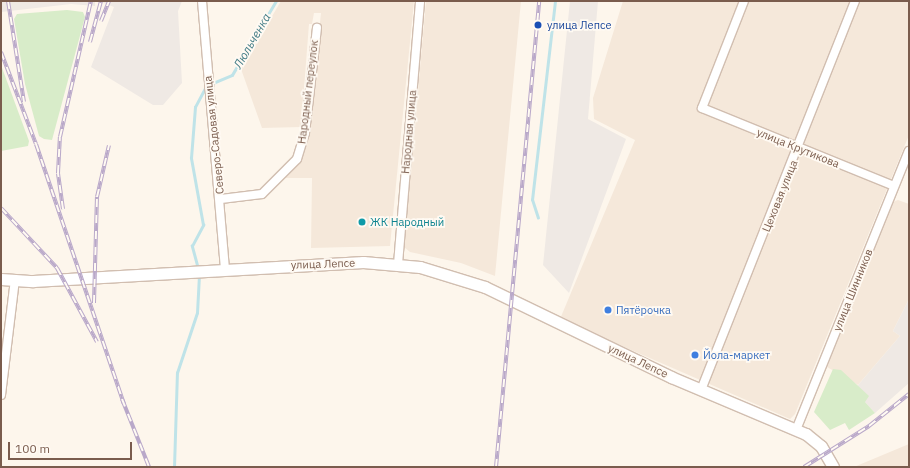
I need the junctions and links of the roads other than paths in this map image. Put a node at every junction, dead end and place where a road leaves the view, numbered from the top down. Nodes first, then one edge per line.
1 (202, 1) edge
2 (420, 1) edge
3 (744, 1) edge
4 (854, 1) edge
5 (316, 28) dead end
6 (799, 148) junction
7 (909, 151) edge
8 (894, 186) junction
9 (221, 199) junction
10 (398, 264) junction
11 (220, 269) junction
12 (1, 279) edge
13 (15, 280) junction
14 (701, 390) junction
15 (1, 396) edge
16 (796, 430) junction
17 (833, 467) edge

1 - 9 street, Северо-Садовая улица
2 - 10 street, Народная улица
3 - 6 street, улица Крутикова
4 - 6 street, Цеховая улица
5 - 9 street, Народный переулок
6 - 8 street, улица Крутикова
6 - 14 street, Цеховая улица
7 - 8 street, улица Шинников
8 - 16 street, улица Шинников
9 - 11 street, Северо-Садовая улица
10 - 11 main road, улица Лепсе
10 - 14 main road, улица Лепсе
11 - 13 main road, улица Лепсе
12 - 13 main road, улица Лепсе
13 - 15 street
14 - 16 main road, улица Лепсе
16 - 17 main road, улица Лепсе

